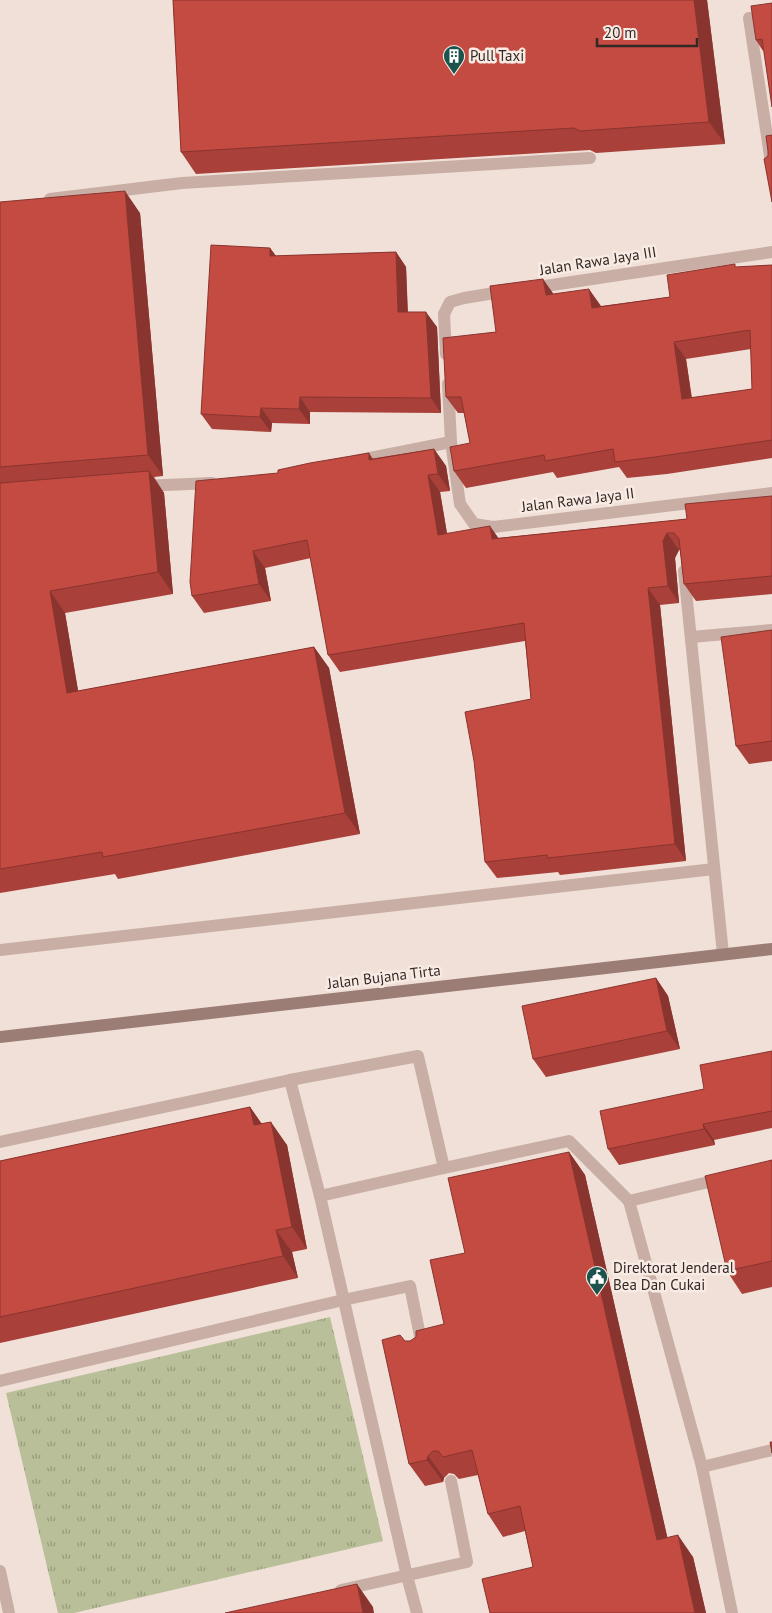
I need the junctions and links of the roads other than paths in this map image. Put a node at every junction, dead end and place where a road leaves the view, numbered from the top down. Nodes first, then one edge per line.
1 (749, 18) edge
2 (590, 158) edge
3 (772, 169) edge
4 (37, 200) edge
5 (772, 252) edge
6 (451, 442) junction
7 (344, 464) edge
8 (225, 482) edge
9 (132, 487) edge
10 (772, 494) edge
11 (683, 557) edge
12 (772, 630) edge
13 (690, 637) junction
14 (714, 869) junction
15 (772, 948) edge
16 (0, 950) edge
17 (723, 954) junction
18 (0, 1037) edge
19 (290, 1080) junction
20 (0, 1142) edge
21 (444, 1168) junction
22 (734, 1176) edge
23 (320, 1196) junction
24 (629, 1201) junction
25 (343, 1300) junction
26 (424, 1356) edge
27 (0, 1381) edge
28 (772, 1450) edge
29 (702, 1467) junction
30 (451, 1481) edge
31 (0, 1570) edge
32 (407, 1576) junction
33 (330, 1592) edge
34 (9, 1613) edge
35 (418, 1613) edge
36 (732, 1613) edge

1 - 3 street
2 - 4 street
5 - 6 street, Jalan Rawa Jaya III
6 - 7 street
6 - 10 street, Jalan Rawa Jaya II
8 - 9 street
11 - 13 street
12 - 13 street
13 - 14 street
14 - 16 street
14 - 17 street
15 - 17 street, Jalan Bujana Tirta
17 - 18 street, Jalan Bujana Tirta
19 - 20 street
19 - 21 street
19 - 23 street
21 - 23 street
21 - 24 street
22 - 24 street
23 - 25 street
24 - 29 street
25 - 26 street
25 - 27 street
25 - 32 street
28 - 29 street
29 - 36 street
30 - 32 street
31 - 34 street
32 - 33 street
32 - 35 street

